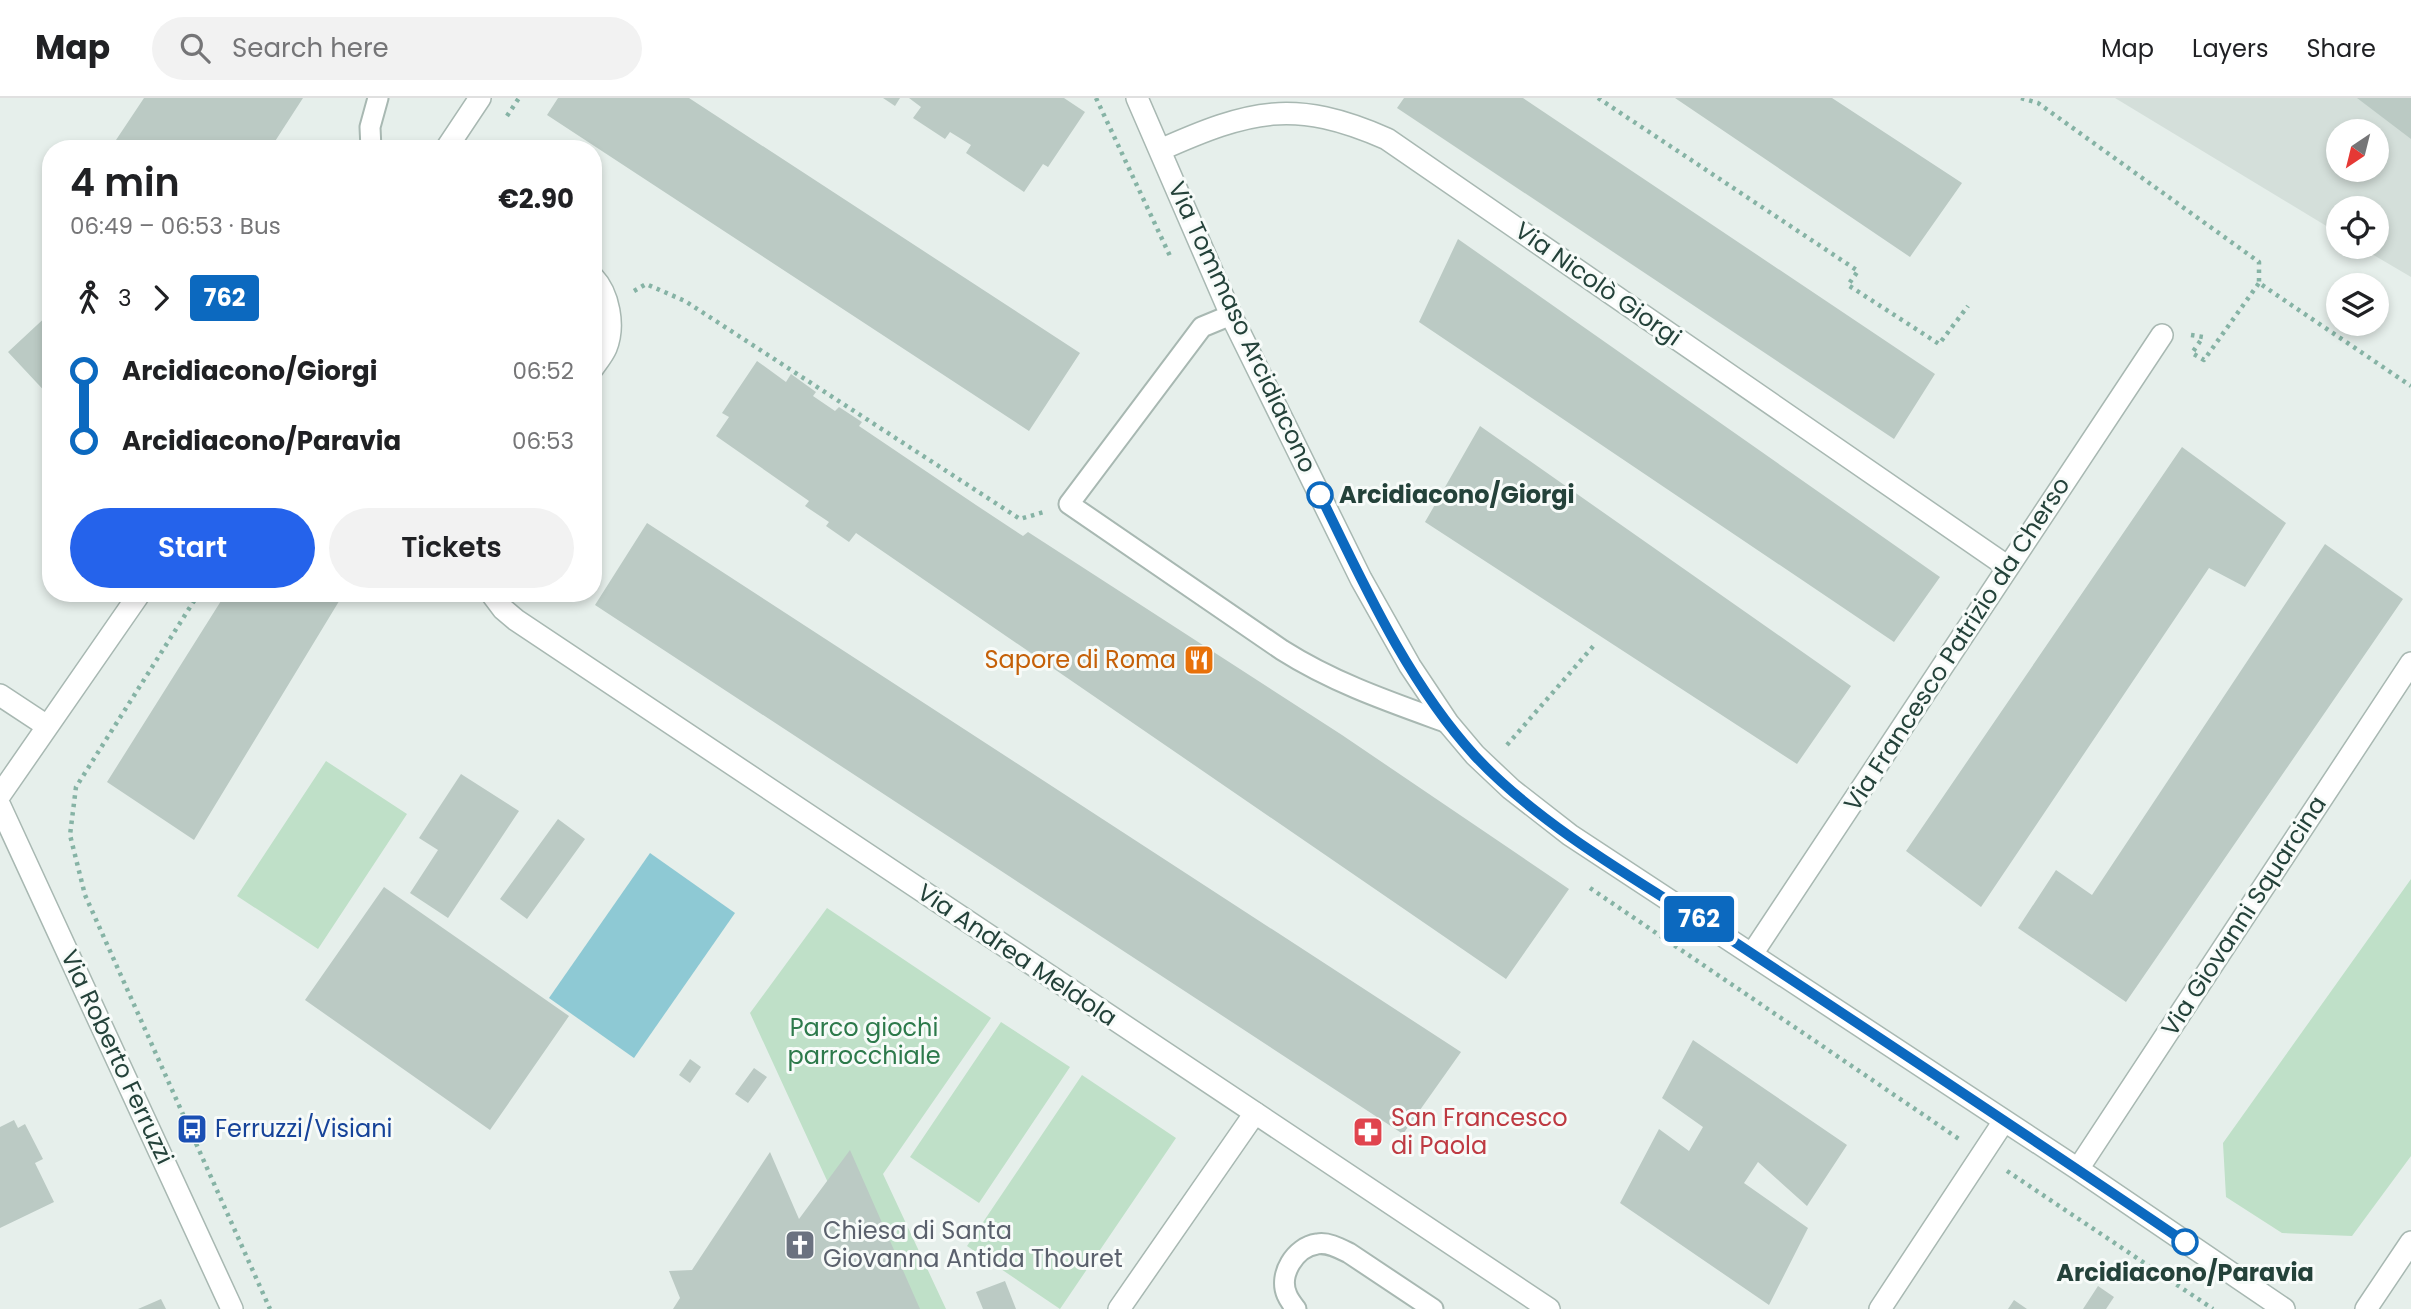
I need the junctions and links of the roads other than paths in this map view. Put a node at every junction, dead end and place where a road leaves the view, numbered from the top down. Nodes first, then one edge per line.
1 (378, 98) edge
2 (480, 98) edge
3 (1138, 98) edge
4 (371, 140) edge
5 (452, 140) edge
6 (1160, 150) junction
7 (602, 292) edge
8 (1231, 315) junction
9 (2162, 335) dead end
10 (602, 355) edge
11 (2008, 567) junction
12 (134, 602) edge
13 (498, 602) edge
14 (2411, 663) edge
15 (0, 695) edge
16 (1448, 723) junction
17 (47, 726) junction
18 (0, 794) edge
19 (0, 806) edge
20 (1752, 954) junction
21 (1255, 1113) junction
22 (2004, 1121) junction
23 (2078, 1169) junction
24 (2411, 1242) edge
25 (232, 1309) edge
26 (1119, 1309) edge
27 (1296, 1309) edge
28 (1433, 1309) edge
29 (1549, 1309) edge
30 (1880, 1309) edge
31 (2284, 1309) edge
32 (2366, 1309) edge

1 - 4 lane
2 - 5 street
3 - 6 street, Via Tommaso Arcidiacono
6 - 8 street, Via Tommaso Arcidiacono
6 - 11 street, Via Nicolò Giorgi
7 - 10 street
8 - 16 street, Via Tommaso Arcidiacono
8 - 16 lane
9 - 11 street, Via Francesco Patrizio da Cherso
11 - 20 street, Via Francesco Patrizio da Cherso
12 - 17 street
13 - 21 street, Via Andrea Meldola
14 - 23 street, Via Giovanni Squarcina
15 - 17 street
16 - 20 street, Via Tommaso Arcidiacono
17 - 18 street
19 - 25 street, Via Roberto Ferruzzi
20 - 22 street, Via Tommaso Arcidiacono
21 - 26 street
21 - 29 street, Via Andrea Meldola
22 - 23 street, Via Tommaso Arcidiacono
22 - 30 street
23 - 31 street, Via Tommaso Arcidiacono
24 - 32 street
27 - 28 lane

